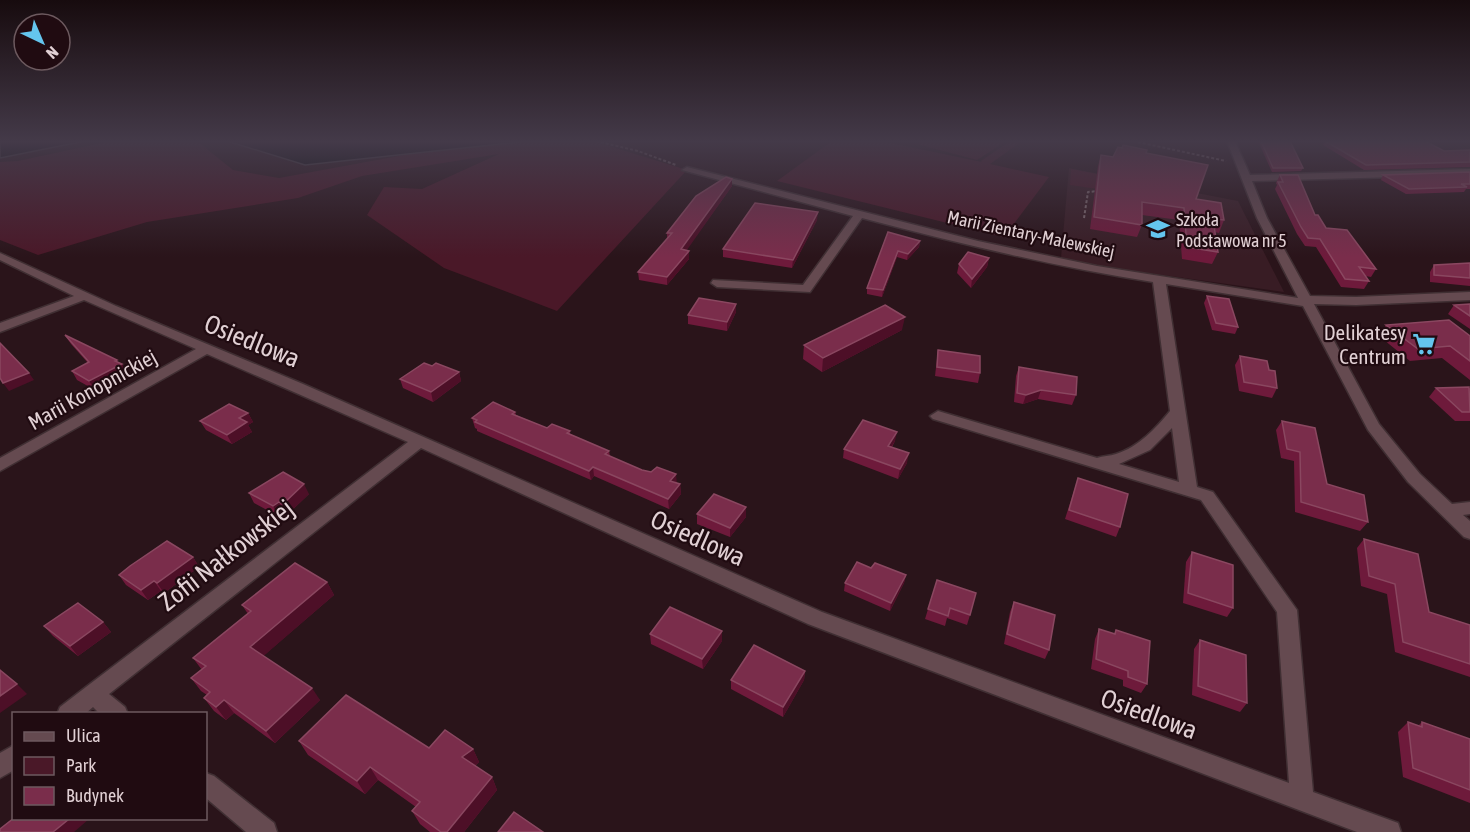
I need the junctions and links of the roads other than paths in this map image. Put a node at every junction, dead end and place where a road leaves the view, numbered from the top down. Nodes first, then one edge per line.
1 (727, 180) edge
2 (1247, 180) edge
3 (860, 213) junction
4 (0, 256) edge
5 (1159, 279) junction
6 (717, 283) dead end
7 (84, 296) junction
8 (1470, 296) edge
9 (1306, 302) junction
10 (0, 328) edge
11 (204, 350) junction
12 (1178, 411) junction
13 (938, 416) dead end
14 (419, 442) junction
15 (1093, 462) junction
16 (0, 465) edge
17 (1189, 491) junction
18 (1470, 508) edge
19 (1448, 511) junction
20 (1470, 532) edge
21 (93, 694) junction
22 (70, 712) edge
23 (115, 712) edge
24 (12, 758) edge
25 (0, 767) edge
26 (207, 785) edge
27 (1302, 799) junction
28 (265, 832) edge
29 (1389, 832) edge

1 - 3 street, Marii Zientary-Malewskiej
2 - 9 street
3 - 5 street, Marii Zientary-Malewskiej
3 - 6 street
4 - 7 street, Osiedlowa
5 - 9 street, Marii Zientary-Malewskiej
5 - 12 street
7 - 10 street
7 - 11 street, Osiedlowa
8 - 9 street, Marii Zientary-Malewskiej
9 - 19 street
11 - 14 street, Osiedlowa
11 - 16 street, Marii Konopnickiej
12 - 15 street
12 - 17 street
13 - 15 street
14 - 21 street, Zofii Nałkowskiej
14 - 27 street, Osiedlowa
15 - 17 street
17 - 27 street
18 - 19 street
19 - 20 street
21 - 22 street, Zofii Nałkowskiej
21 - 23 street
24 - 25 street
26 - 28 street
27 - 29 street, Osiedlowa

